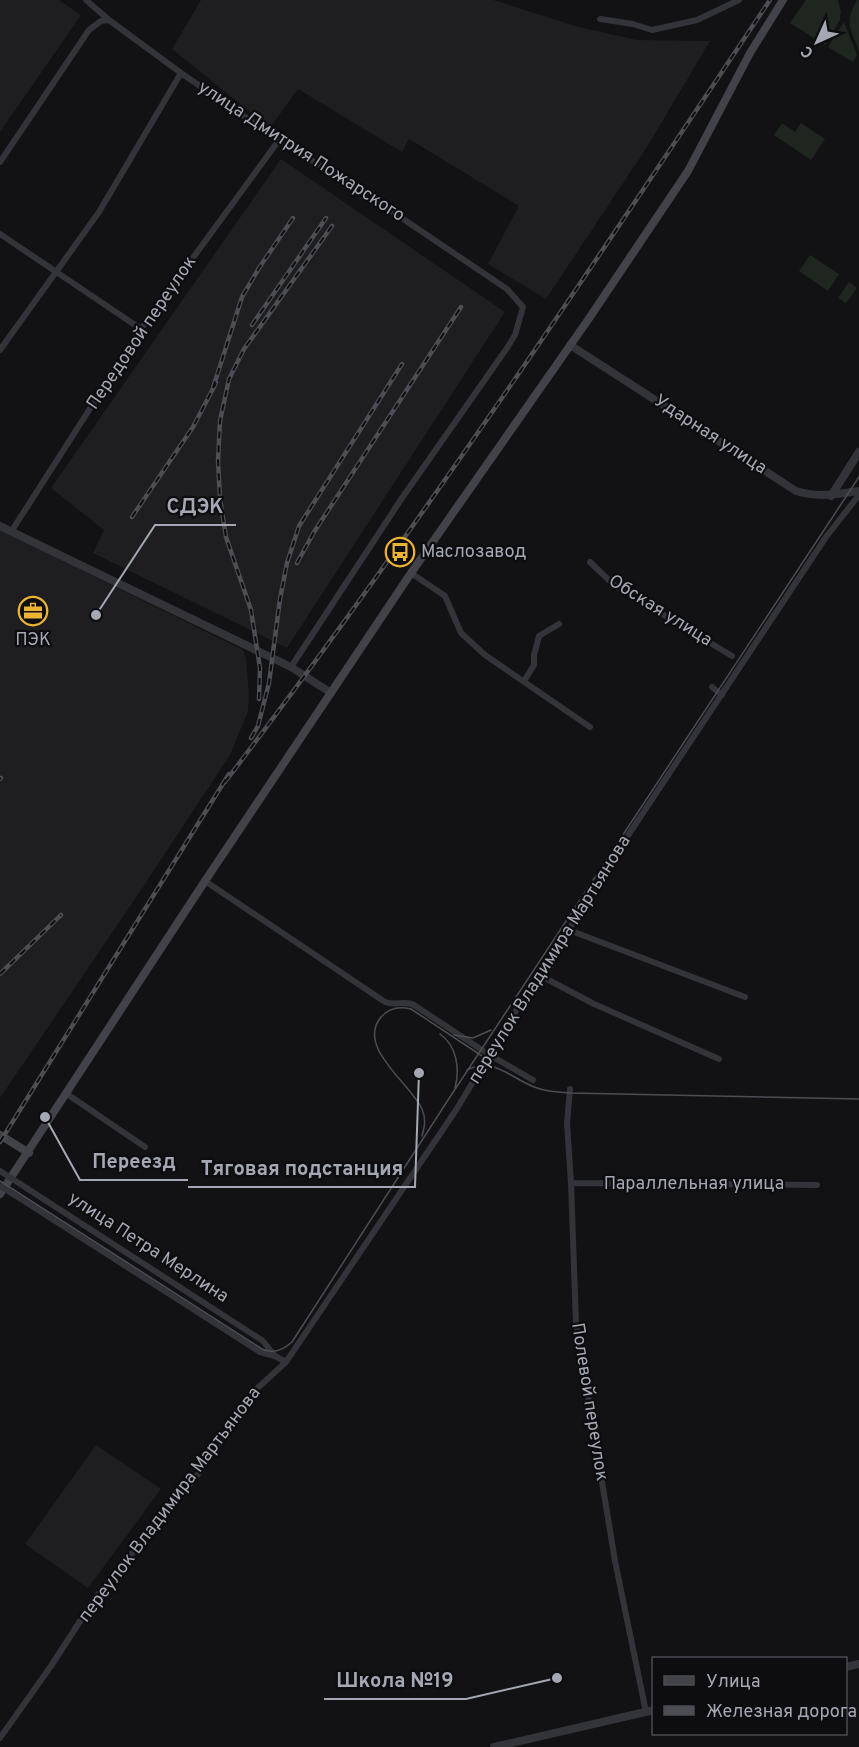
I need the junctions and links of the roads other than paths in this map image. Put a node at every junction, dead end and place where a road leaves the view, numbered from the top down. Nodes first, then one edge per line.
1 (86, 0) edge
2 (739, 0) edge
3 (783, 0) edge
4 (600, 19) dead end
5 (109, 20) junction
6 (181, 73) junction
7 (279, 140) junction
8 (0, 162) edge
9 (0, 234) edge
10 (57, 273) junction
11 (141, 329) junction
12 (570, 345) junction
13 (0, 350) edge
14 (859, 452) edge
15 (859, 493) edge
16 (831, 496) junction
17 (0, 526) edge
18 (11, 532) junction
19 (590, 562) dead end
20 (411, 573) junction
21 (559, 624) dead end
22 (732, 656) dead end
23 (291, 667) junction
24 (524, 681) junction
25 (712, 687) dead end
26 (331, 693) junction
27 (722, 695) junction
28 (590, 727) dead end
29 (205, 881) junction
30 (569, 930) junction
31 (543, 977) junction
32 (745, 997) dead end
33 (488, 1054) junction
34 (719, 1059) dead end
35 (533, 1080) dead end
36 (570, 1089) dead end
37 (67, 1094) junction
38 (0, 1135) edge
39 (144, 1147) dead end
40 (29, 1153) junction
41 (0, 1171) edge
42 (571, 1183) junction
43 (817, 1185) dead end
44 (0, 1186) edge
45 (0, 1194) edge
46 (275, 1356) junction
47 (286, 1362) junction
48 (650, 1711) edge
49 (0, 1738) edge
50 (494, 1747) edge

1 - 5 street, улица Дмитрия Пожарского
2 - 4 street
3 - 12 main road
5 - 6 street, улица Дмитрия Пожарского
5 - 8 street
6 - 7 street, улица Дмитрия Пожарского
6 - 10 street
7 - 11 street, Передовой переулок
7 - 23 street, улица Дмитрия Пожарского
9 - 10 street
10 - 11 street
10 - 13 street
11 - 18 street, Передовой переулок
12 - 16 street, Ударная улица
12 - 20 main road
14 - 16 street
15 - 16 street, Ударная улица
15 - 27 street, переулок Владимира Мартьянова
17 - 18 street
18 - 23 street
19 - 22 street, Обская улица
20 - 24 street
20 - 26 main road
21 - 24 street
23 - 26 street
24 - 28 street
25 - 27 street
26 - 29 main road
27 - 30 street, переулок Владимира Мартьянова
29 - 33 street
29 - 37 main road
30 - 31 street, переулок Владимира Мартьянова
30 - 32 street
31 - 33 street, переулок Владимира Мартьянова
31 - 34 street
33 - 35 street
33 - 47 street, переулок Владимира Мартьянова
36 - 42 street, Полевой переулок
37 - 39 street
37 - 40 main road
38 - 40 main road
40 - 45 main road
41 - 46 street, улица Петра Мерлина, bridge
42 - 43 street, Параллельная улица
42 - 48 street, Полевой переулок
44 - 46 street, улица Петра Мерлина, bridge
46 - 47 street, улица Петра Мерлина
47 - 49 street, переулок Владимира Мартьянова
48 - 50 street

